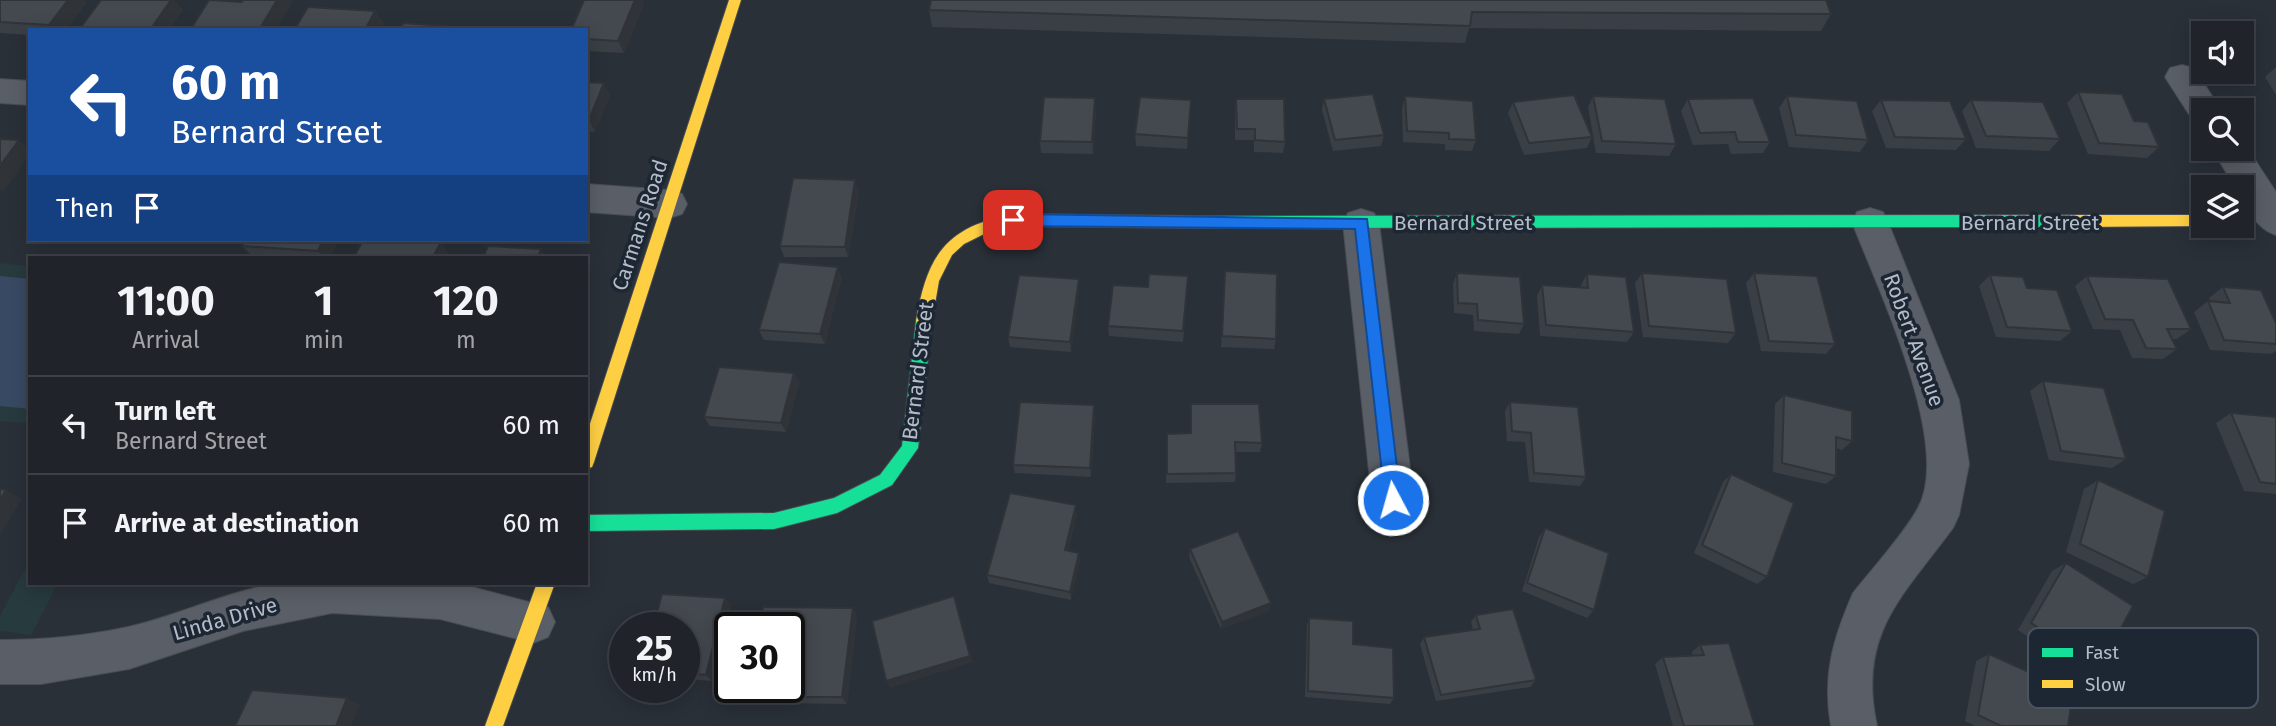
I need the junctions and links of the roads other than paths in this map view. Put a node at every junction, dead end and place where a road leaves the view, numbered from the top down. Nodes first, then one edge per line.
1 (735, 0) edge
2 (2182, 77) dead end
3 (0, 90) edge
4 (28, 93) edge
5 (2196, 98) edge
6 (2235, 161) edge
7 (588, 198) edge
8 (668, 204) junction
9 (2264, 220) edge
10 (2191, 221) edge
11 (1870, 222) junction
12 (1361, 223) junction
13 (588, 456) edge
14 (1393, 500) dead end
15 (588, 523) edge
16 (540, 602) edge
17 (0, 663) edge
18 (494, 726) edge
19 (1854, 726) edge

1 - 8 street, Carmans Road
2 - 5 street
3 - 4 street
6 - 9 street
7 - 8 street
8 - 13 street, Carmans Road
10 - 11 street, Bernard Street
11 - 12 street, Bernard Street
11 - 19 street, Robert Avenue
12 - 14 street
12 - 15 street, Bernard Street
16 - 17 street, Linda Drive
16 - 18 street

